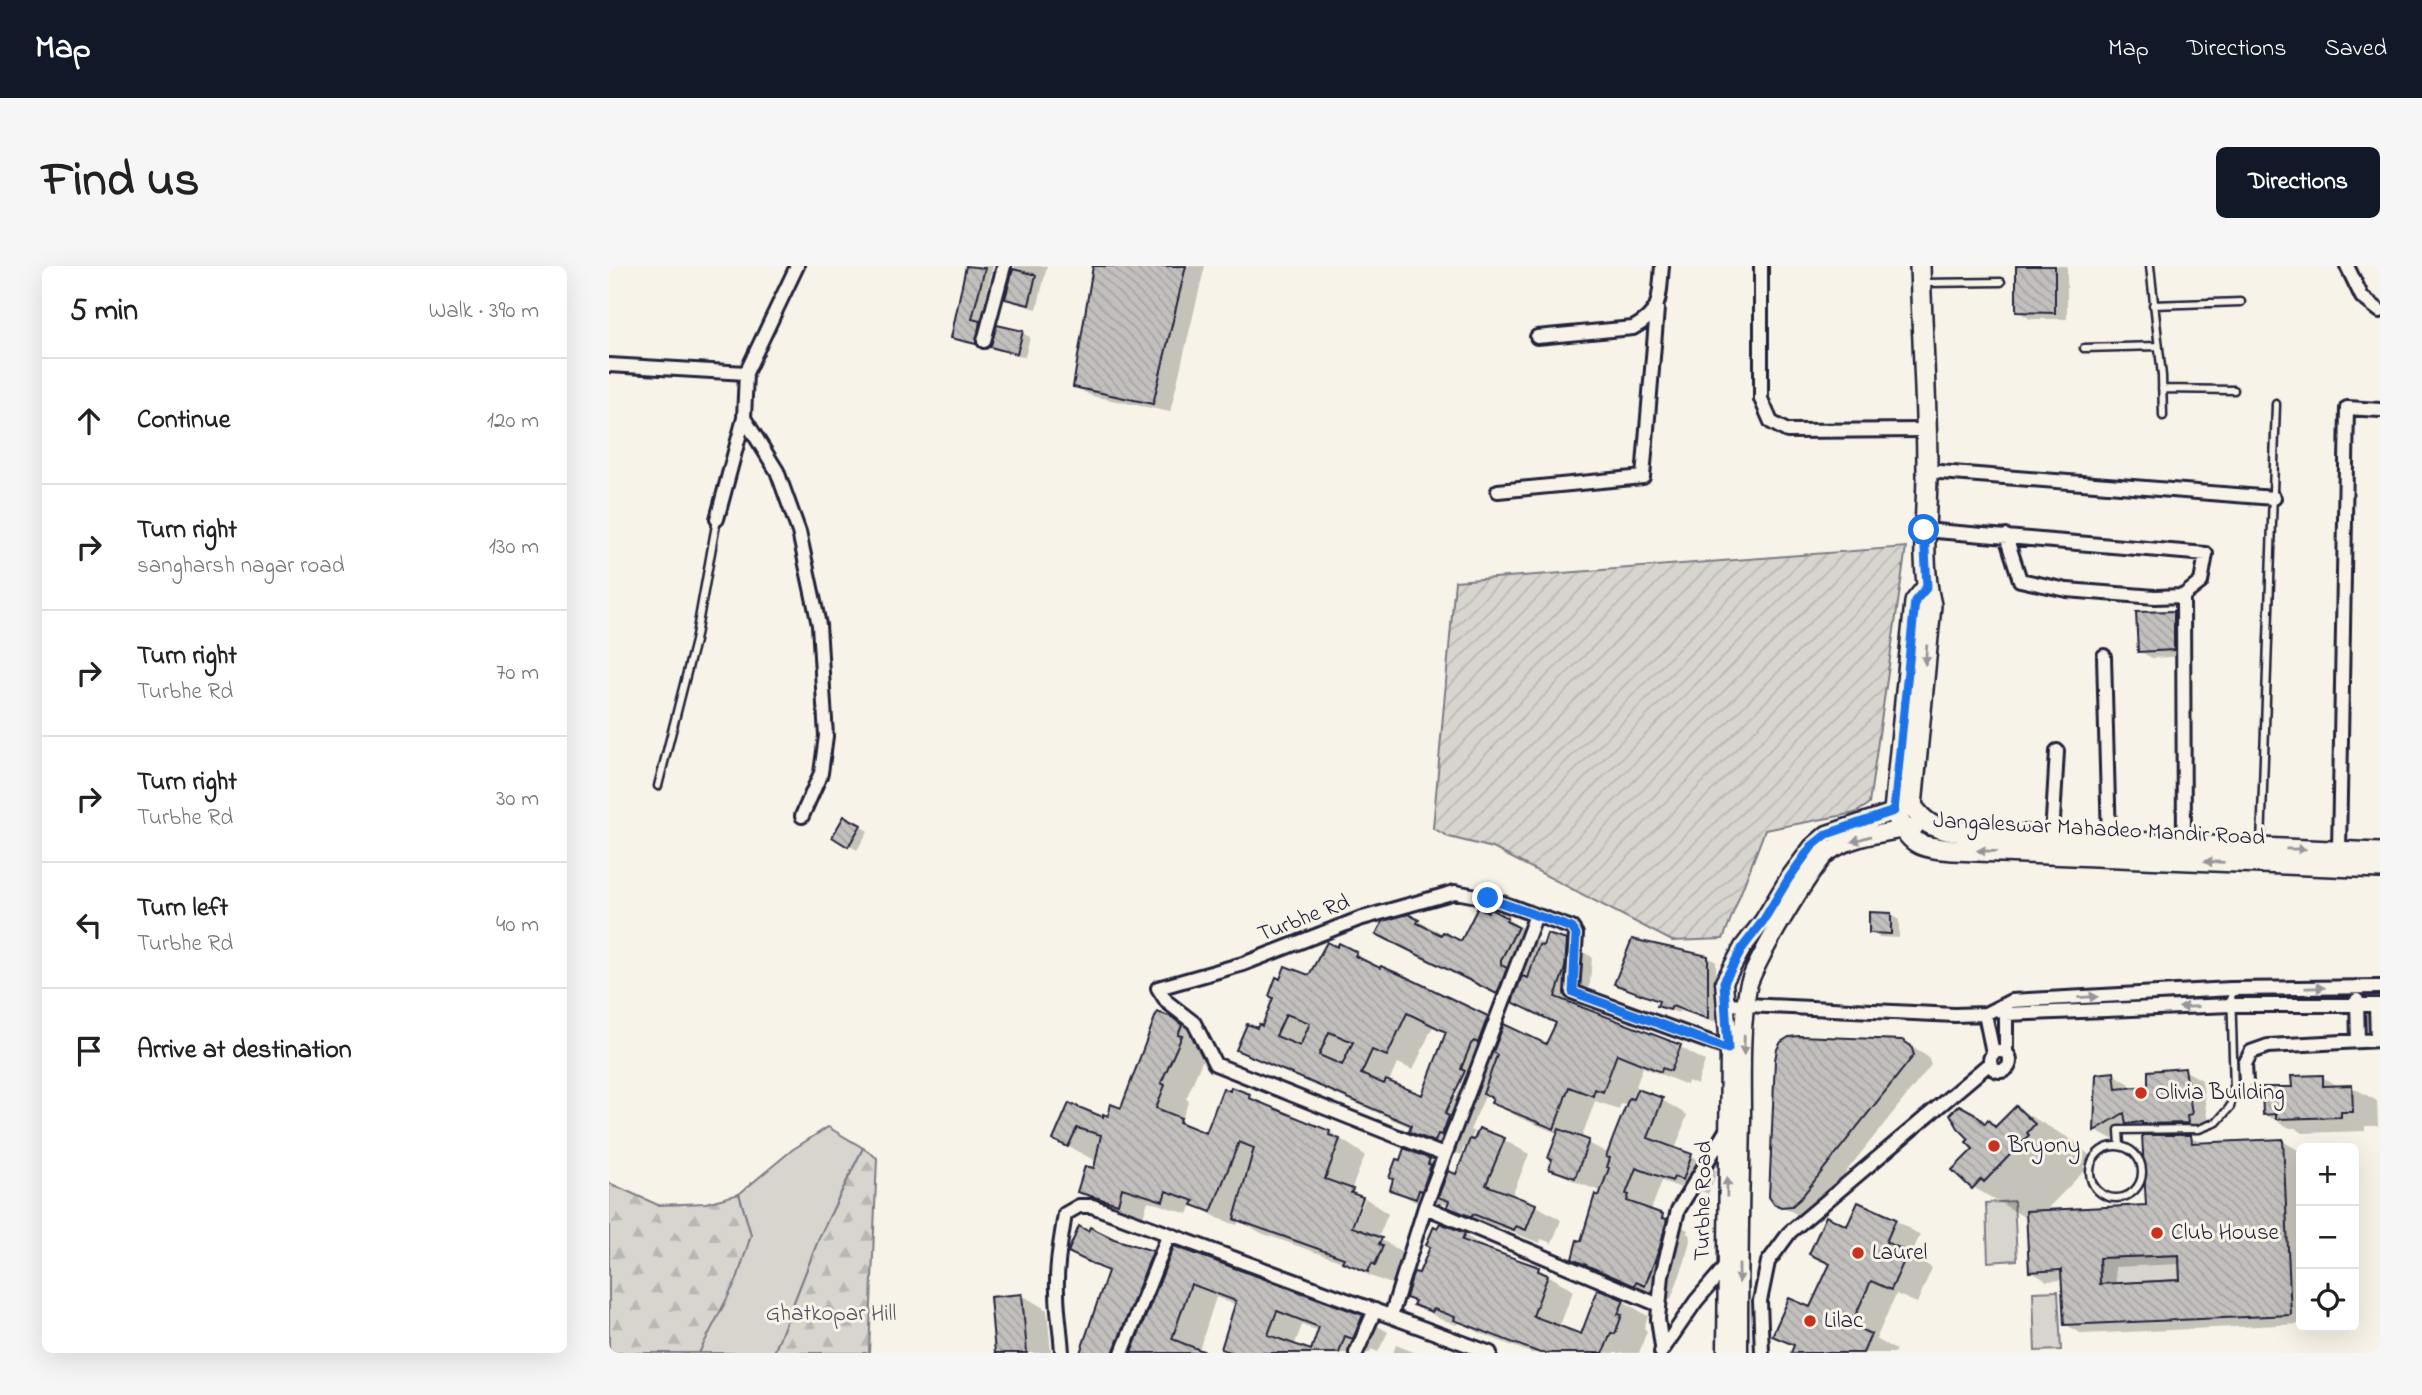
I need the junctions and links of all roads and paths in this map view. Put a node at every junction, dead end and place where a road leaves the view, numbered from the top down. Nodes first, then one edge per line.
1 (797, 266) edge
2 (1004, 266) edge
3 (1662, 266) edge
4 (1761, 266) edge
5 (2150, 266) edge
6 (2347, 266) edge
7 (1920, 275) edge
8 (2001, 282) dead end
9 (2241, 302) dead end
10 (2153, 305) junction
11 (1657, 309) junction
12 (2380, 311) edge
13 (1537, 337) dead end
14 (984, 341) dead end
15 (2158, 346) junction
16 (2084, 348) dead end
17 (609, 365) edge
18 (746, 373) junction
19 (2162, 389) junction
20 (2234, 390) dead end
21 (2276, 404) dead end
22 (2380, 410) edge
23 (2163, 416) dead end
24 (744, 418) junction
25 (1925, 430) junction
26 (1927, 471) junction
27 (1497, 491) dead end
28 (2273, 498) junction
29 (717, 519) joint
30 (1924, 530) junction
31 (2006, 536) junction
32 (2182, 596) junction
33 (2104, 656) dead end
34 (2057, 751) dead end
35 (658, 786) dead end
36 (1903, 809) junction
37 (802, 816) dead end
38 (1928, 825) junction
39 (1904, 830) junction
40 (2052, 837) junction
41 (2109, 840) junction
42 (2183, 845) junction
43 (2339, 850) junction
44 (2380, 853) edge
45 (2261, 856) junction
46 (2380, 868) edge
47 (1536, 915) junction
48 (2358, 988) junction
49 (2380, 988) edge
50 (2231, 989) junction
51 (1726, 1004) junction
52 (2232, 1005) junction
53 (2357, 1005) junction
54 (2378, 1005) edge
55 (1745, 1006) junction
56 (2045, 1006) junction
57 (1996, 1012) junction
58 (2378, 1040) edge
59 (2358, 1041) junction
60 (1728, 1049) junction
61 (1997, 1056) junction
62 (2246, 1082) dead end
63 (1727, 1129) junction
64 (2120, 1146) junction
65 (1444, 1155) junction
66 (1425, 1207) junction
67 (1170, 1234) junction
68 (1725, 1266) junction
69 (1659, 1305) junction
70 (1375, 1310) junction
71 (1391, 1316) junction
72 (1661, 1350) edge
73 (1062, 1353) edge
74 (1122, 1353) edge
75 (1356, 1353) edge
76 (1490, 1353) edge
77 (1725, 1353) edge
78 (1739, 1353) edge
79 (1762, 1353) edge

1 - 18 street
2 - 14 street
3 - 11 street
4 - 25 street
5 - 10 lane
6 - 12 street
7 - 8 lane
7 - 25 main road, Jangaleswar Mahadeo Mandir Road
9 - 10 lane
10 - 15 lane
11 - 13 street
11 - 27 street
15 - 16 lane
15 - 19 lane
17 - 18 street
18 - 24 street
19 - 20 lane
19 - 23 lane
21 - 28 lane
22 - 43 street
24 - 29 street
24 - 37 street
25 - 26 main road, Jangaleswar Mahadeo Mandir Road
26 - 28 street
26 - 30 main road, Jangaleswar Mahadeo Mandir Road
28 - 45 lane
29 - 35 lane
30 - 31 street
30 - 36 main road, Jangaleswar Mahadeo Mandir Road
31 - 32 street
31 - 32 street
32 - 42 street
33 - 41 street
34 - 40 street
36 - 38 main road, Jangaleswar Mahadeo Mandir Road
36 - 39 main road, Jangaleswar Mahadeo Mandir Road
36 - 51 street, Turbhe Road
38 - 39 street
38 - 40 main road, Jangaleswar Mahadeo Mandir Road
45 -> 39 main road, Jangaleswar Mahadeo Mandir Road
39 -> 55 street
40 - 41 main road, Jangaleswar Mahadeo Mandir Road
41 - 42 main road, Jangaleswar Mahadeo Mandir Road
42 - 45 main road, Jangaleswar Mahadeo Mandir Road
43 - 44 main road, Jangaleswar Mahadeo Mandir Road
45 -> 43 main road, Jangaleswar Mahadeo Mandir Road
45 - 46 main road, Jangaleswar Mahadeo Mandir Road
47 - 60 street, Turbhe Rd
47 - 65 street
47 - 65 street, Turbhe Rd
48 - 49 street
50 -> 48 street
48 - 53 street
50 - 52 lane
56 -> 50 street
51 - 55 street
51 - 60 street, Turbhe Road
52 - 53 street
52 -> 56 street
52 - 64 lane
53 - 54 street
53 - 59 street
54 - 58 street
55 - 57 street
55 -> 78 street
56 - 57 street
57 - 61 street
57 - 61 street
58 - 59 street
59 - 62 street
60 - 63 street, Turbhe Road
61 - 79 street
68 -> 63 street, Turbhe Road
63 - 69 street
64 - 64 lane
65 - 66 street
66 - 69 street
66 - 71 street
67 - 70 street
67 - 73 street
67 - 74 street
68 - 72 street
68 - 77 street, Turbhe Road
69 - 72 street
70 - 71 street
70 - 75 street
71 - 76 street

